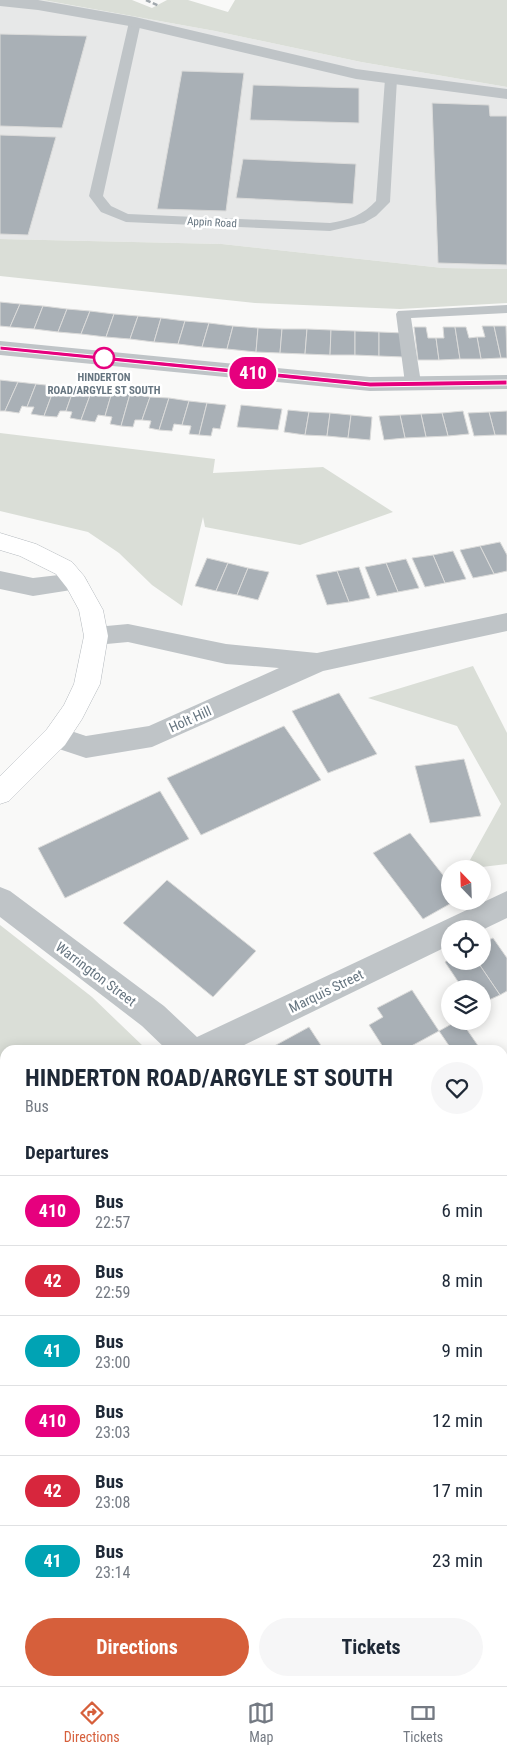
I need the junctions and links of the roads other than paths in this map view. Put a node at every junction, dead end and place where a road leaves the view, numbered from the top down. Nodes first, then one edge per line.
1 (0, 1) edge
2 (135, 22) junction
3 (391, 79) junction
4 (507, 94) edge
5 (507, 309) edge
6 (0, 348) edge
7 (507, 382) edge
8 (413, 383) junction
9 (0, 541) edge
10 (0, 580) edge
11 (76, 582) junction
12 (507, 622) edge
13 (96, 636) junction
14 (318, 662) junction
15 (56, 737) junction
16 (0, 793) edge
17 (0, 900) edge
18 (507, 904) edge
19 (474, 920) edge
20 (441, 935) edge
21 (184, 1045) edge
22 (212, 1045) edge

1 - 2 street
2 - 3 street
2 - 3 lane, Appin Road
3 - 4 street
5 - 8 lane
6 - 8 street
7 - 8 street
9 - 11 main road
10 - 11 street
11 - 13 main road
12 - 14 street, Holt Hill
13 - 14 street, Holt Hill
13 - 15 main road
14 - 15 street, Holt Hill
15 - 16 main road
17 - 21 street, Warrington Street
18 - 19 street
20 - 22 street, Marquis Street

